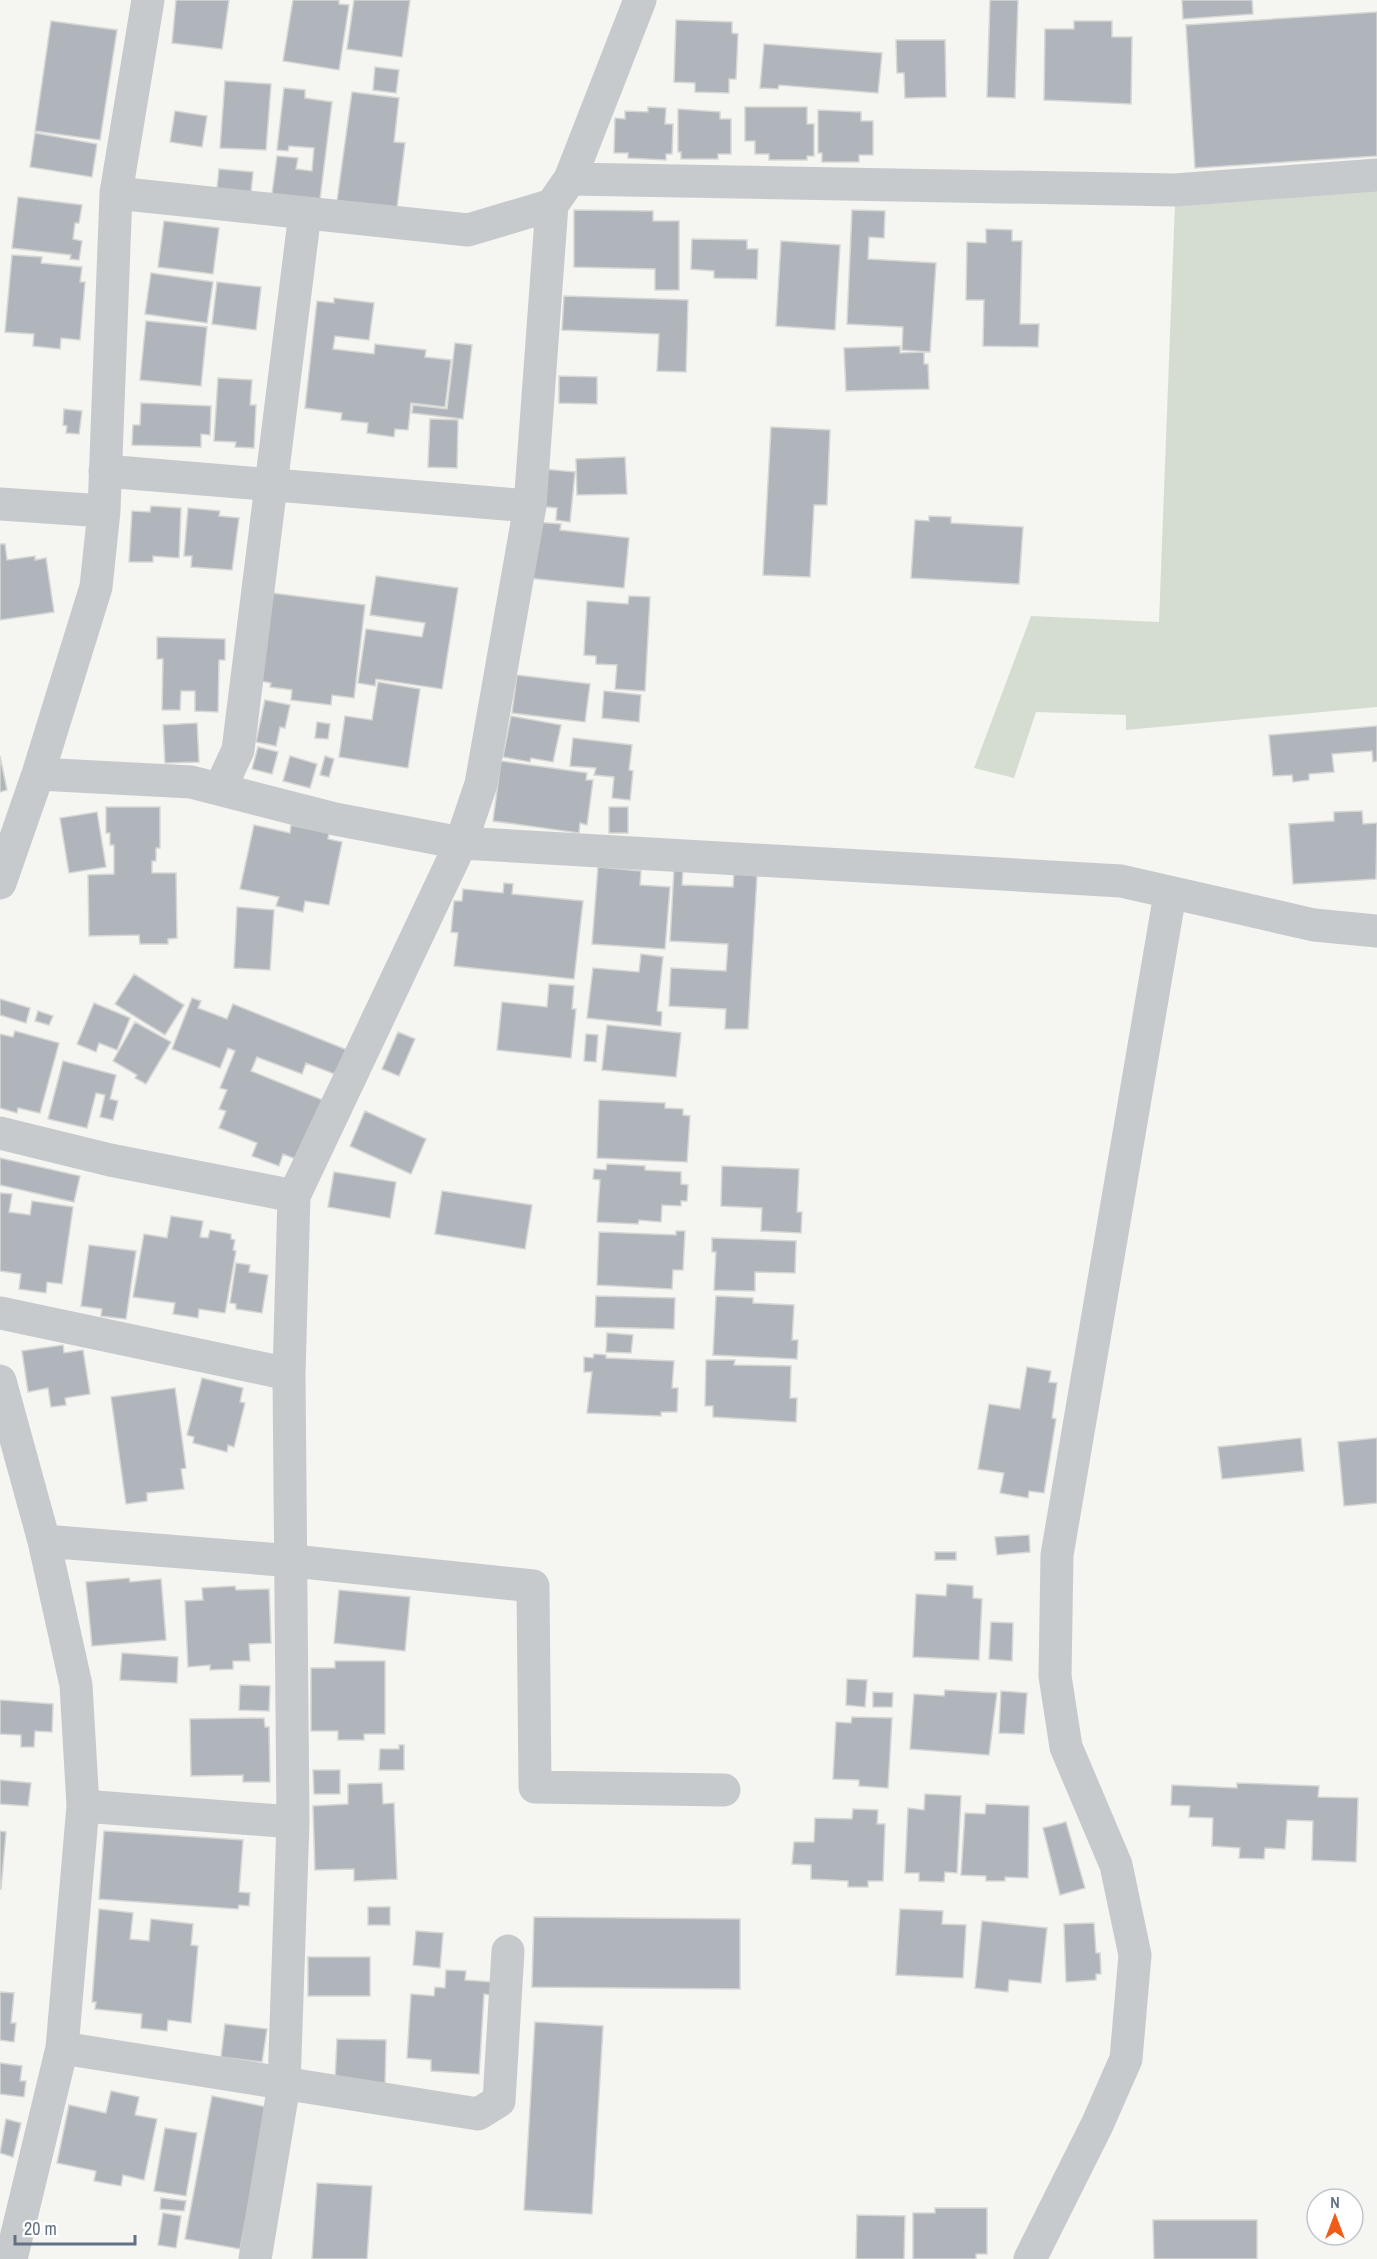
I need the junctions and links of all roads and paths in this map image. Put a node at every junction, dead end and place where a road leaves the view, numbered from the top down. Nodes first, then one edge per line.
1 (148, 0) edge
2 (640, 0) edge
3 (1377, 176) edge
4 (561, 192) junction
5 (116, 193) junction
6 (305, 213) junction
7 (105, 471) junction
8 (270, 485) junction
9 (0, 504) edge
10 (530, 506) junction
11 (104, 511) junction
12 (38, 774) junction
13 (220, 789) junction
14 (13, 807) edge
15 (460, 843) junction
16 (0, 883) edge
17 (1170, 894) junction
18 (1377, 931) edge
19 (0, 1133) edge
20 (294, 1196) junction
21 (0, 1313) edge
22 (289, 1374) junction
23 (0, 1381) edge
24 (44, 1541) junction
25 (293, 1561) junction
26 (724, 1790) dead end
27 (83, 1806) junction
28 (293, 1822) junction
29 (508, 1952) dead end
30 (62, 2048) junction
31 (284, 2085) junction
32 (11, 2259) edge
33 (255, 2259) edge
34 (1030, 2259) edge

1 - 5 street
2 - 4 street
3 - 4 street
4 - 6 street
4 - 10 street
5 - 6 street
5 - 7 street
6 - 8 street
7 - 8 street
7 - 11 street
8 - 10 street
8 - 13 street
9 - 11 street
10 - 15 street
11 - 12 street
12 - 13 street
12 - 14 street
13 - 15 street
14 - 16 street
15 - 17 street
15 - 20 street
17 - 18 street
17 - 34 street
19 - 20 street
20 - 22 street
21 - 22 street
22 - 25 street
23 - 24 street
24 - 25 street
24 - 27 street
25 - 26 street
25 - 28 street
27 - 28 street
27 - 30 street
28 - 31 street
29 - 31 street
30 - 31 street
30 - 32 street
31 - 33 street

